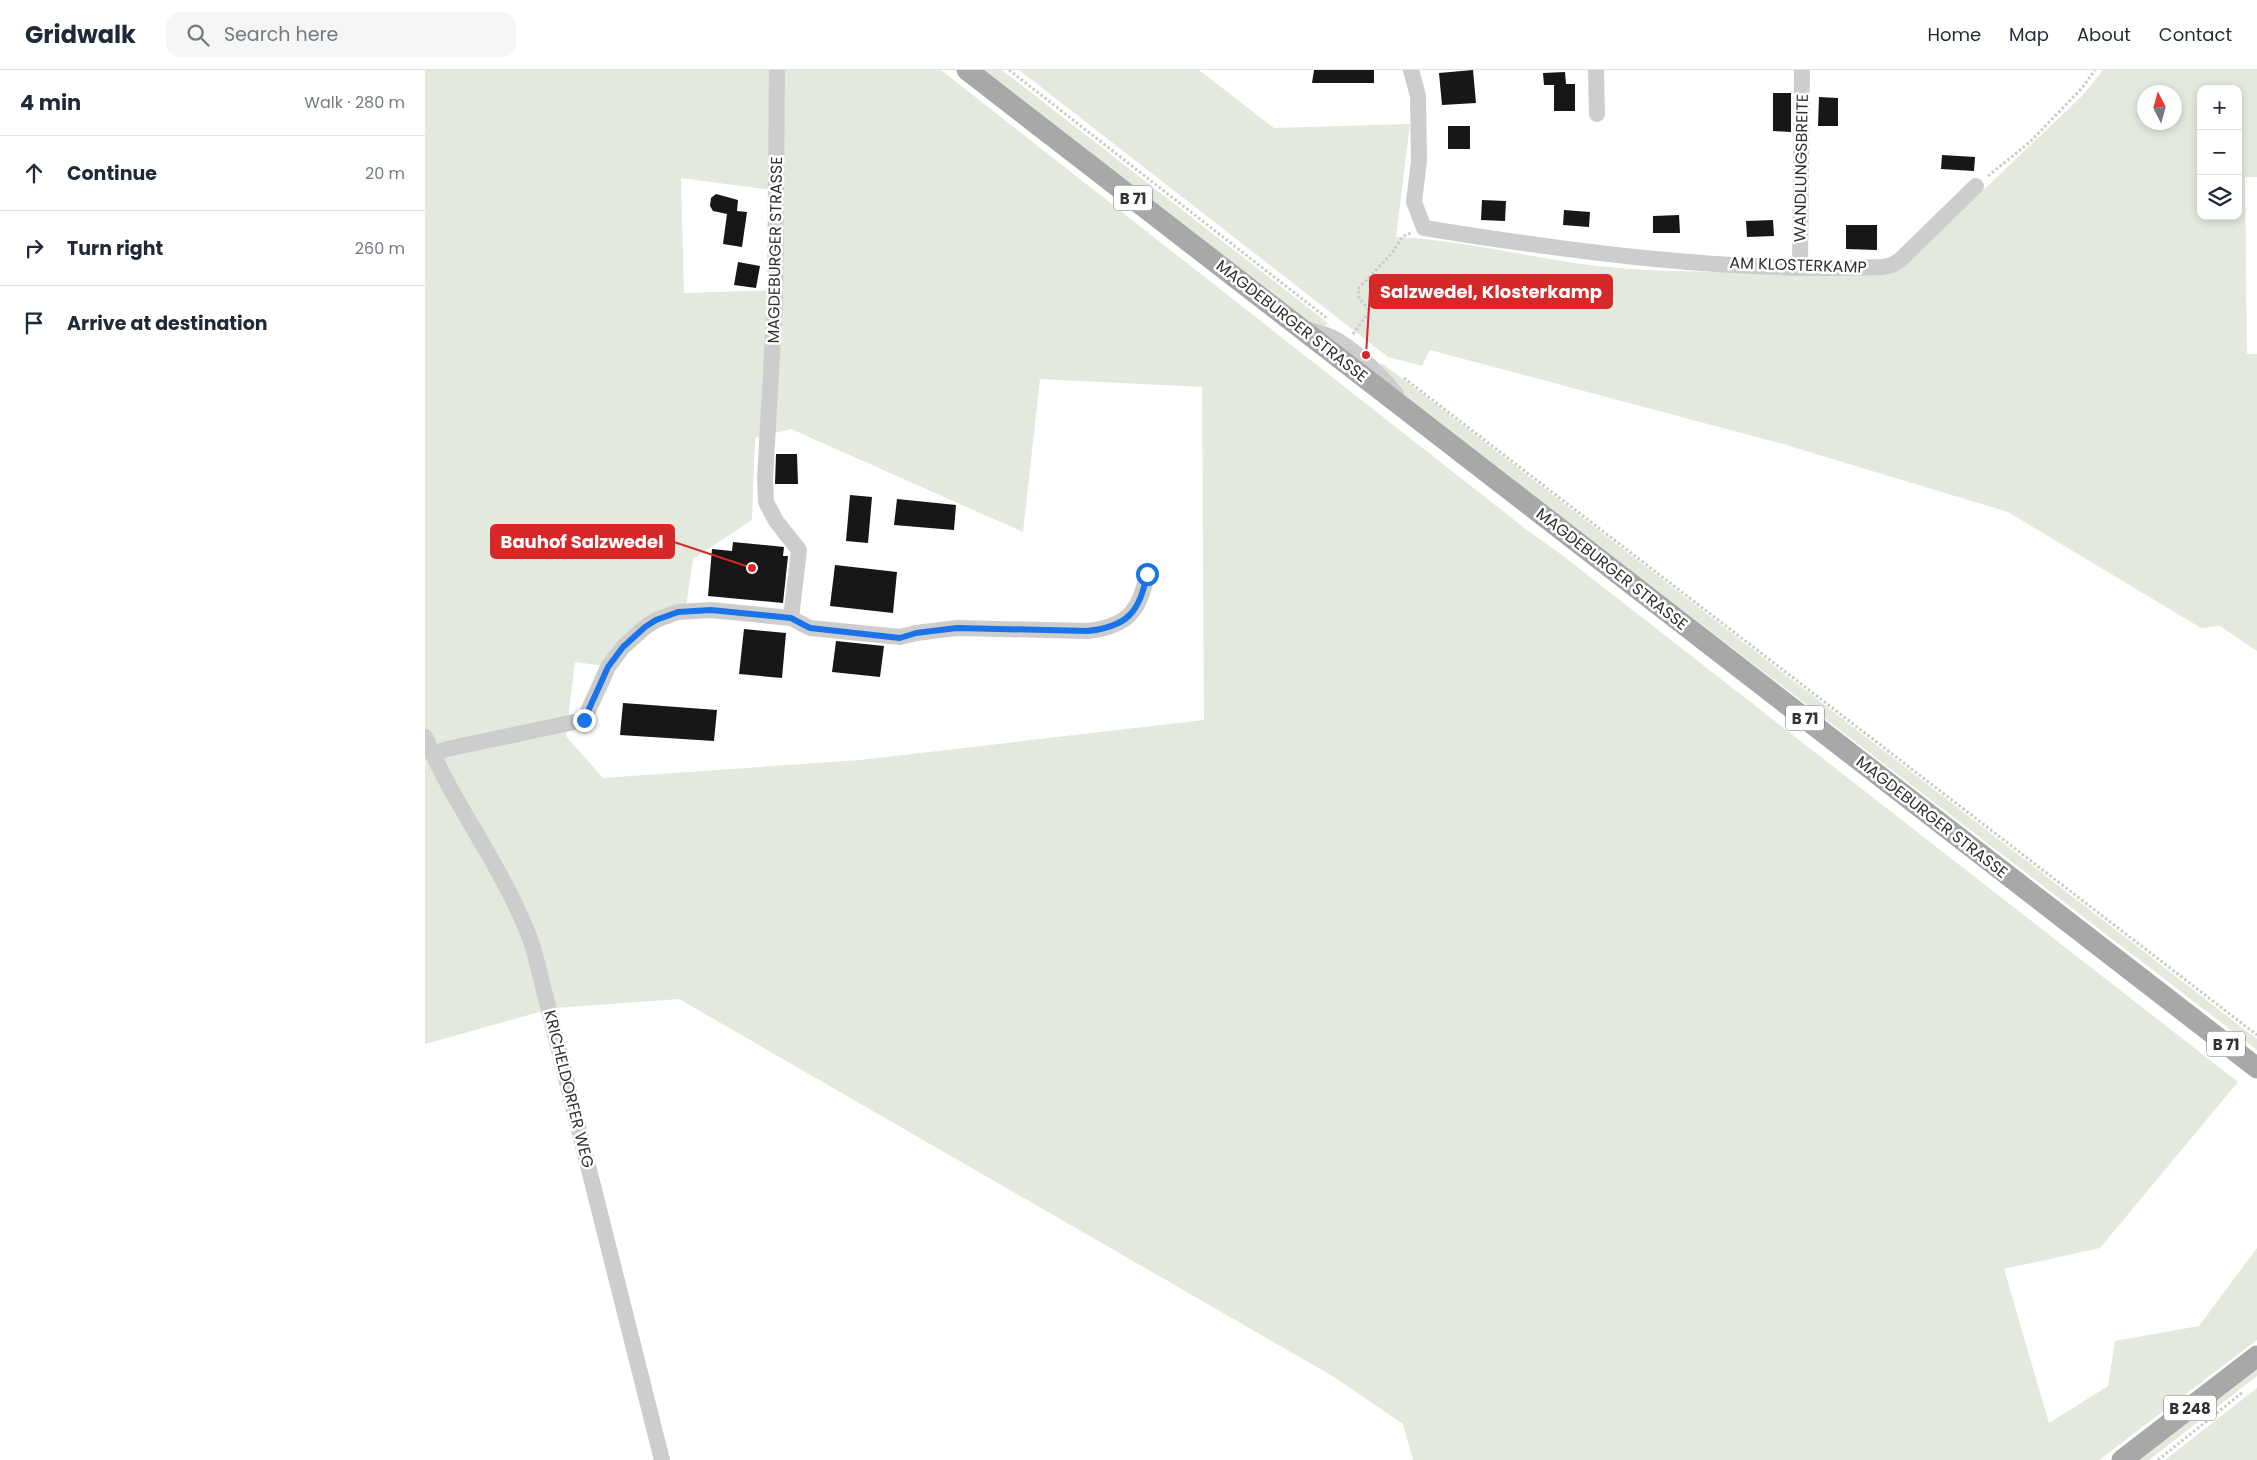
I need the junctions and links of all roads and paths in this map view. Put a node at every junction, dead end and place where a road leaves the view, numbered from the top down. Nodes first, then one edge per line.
1 (777, 70) edge
2 (967, 70) edge
3 (1009, 70) edge
4 (1411, 70) edge
5 (1596, 70) edge
6 (1802, 70) edge
7 (2095, 70) edge
8 (1597, 114) dead end
9 (1976, 186) joint
10 (1424, 228) junction
11 (1800, 267) junction
12 (1335, 324) dead end
13 (1351, 336) dead end
14 (1398, 373) dead end
15 (1147, 574) dead end
16 (791, 618) junction
17 (425, 737) edge
18 (433, 754) junction
19 (2257, 1035) edge
20 (2257, 1068) edge
21 (2257, 1356) edge
22 (2249, 1387) dead end
23 (661, 1460) edge
24 (2123, 1460) edge
25 (2158, 1460) edge

1 - 16 street, MAGDEBURGER STRASSE
2 - 20 main road, MAGDEBURGER STRASSE / B 71
3 - 12 path
4 - 10 street
5 - 8 street
6 - 11 street, WANDLUNGSBREITE
7 - 9 path
9 - 11 street, AM KLOSTERKAMP
10 - 11 street, AM KLOSTERKAMP
10 - 13 path
14 - 19 path
15 - 16 street
16 - 18 street
17 - 18 street, KRICHELDORFER WEG
18 - 23 street, KRICHELDORFER WEG
21 - 24 main road, B 248
22 - 25 path

